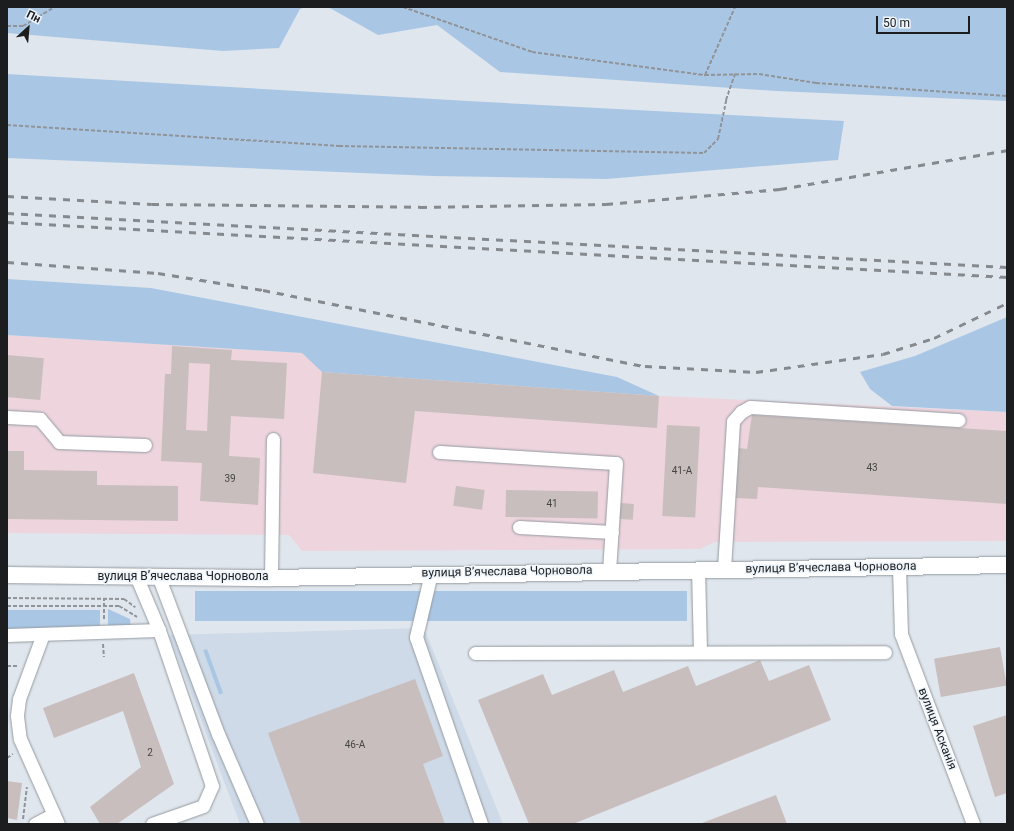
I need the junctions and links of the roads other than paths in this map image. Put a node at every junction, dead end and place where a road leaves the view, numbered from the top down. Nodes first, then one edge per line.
1 (7, 417) edge
2 (959, 420) dead end
3 (273, 439) dead end
4 (145, 445) dead end
5 (440, 452) dead end
6 (519, 527) dead end
7 (612, 532) junction
8 (1006, 566) edge
9 (898, 567) junction
10 (698, 569) junction
11 (724, 569) junction
12 (609, 570) junction
13 (431, 574) junction
14 (7, 575) edge
15 (136, 578) junction
16 (159, 578) junction
17 (271, 578) junction
18 (159, 630) junction
19 (43, 634) junction
20 (7, 635) edge
21 (700, 652) junction
22 (885, 652) dead end
23 (475, 653) dead end
24 (56, 819) edge
25 (35, 824) edge
26 (152, 824) edge
27 (257, 824) edge
28 (481, 824) edge
29 (973, 824) edge

1 - 4 lane
2 - 11 lane
3 - 17 lane
5 - 7 lane
6 - 7 lane
7 - 12 lane
8 - 9 main road, вулиця Вʼячеслава Чорновола
9 - 11 main road, вулиця Вʼячеслава Чорновола
9 - 29 lane, вулиця Асканія
10 - 11 main road, вулиця Вʼячеслава Чорновола
10 - 12 main road, вулиця Вʼячеслава Чорновола
10 - 21 lane
12 - 13 main road, вулиця Вʼячеслава Чорновола
13 - 17 main road, вулиця Вʼячеслава Чорновола
13 - 28 lane
14 - 15 main road, вулиця Вʼячеслава Чорновола
15 - 16 main road, вулиця Вʼячеслава Чорновола
15 - 18 lane
16 - 17 main road, вулиця Вʼячеслава Чорновола
16 - 27 lane
18 - 19 lane
18 - 26 lane
19 - 20 lane
19 - 24 lane
21 - 22 lane
21 - 23 lane
24 - 25 lane

